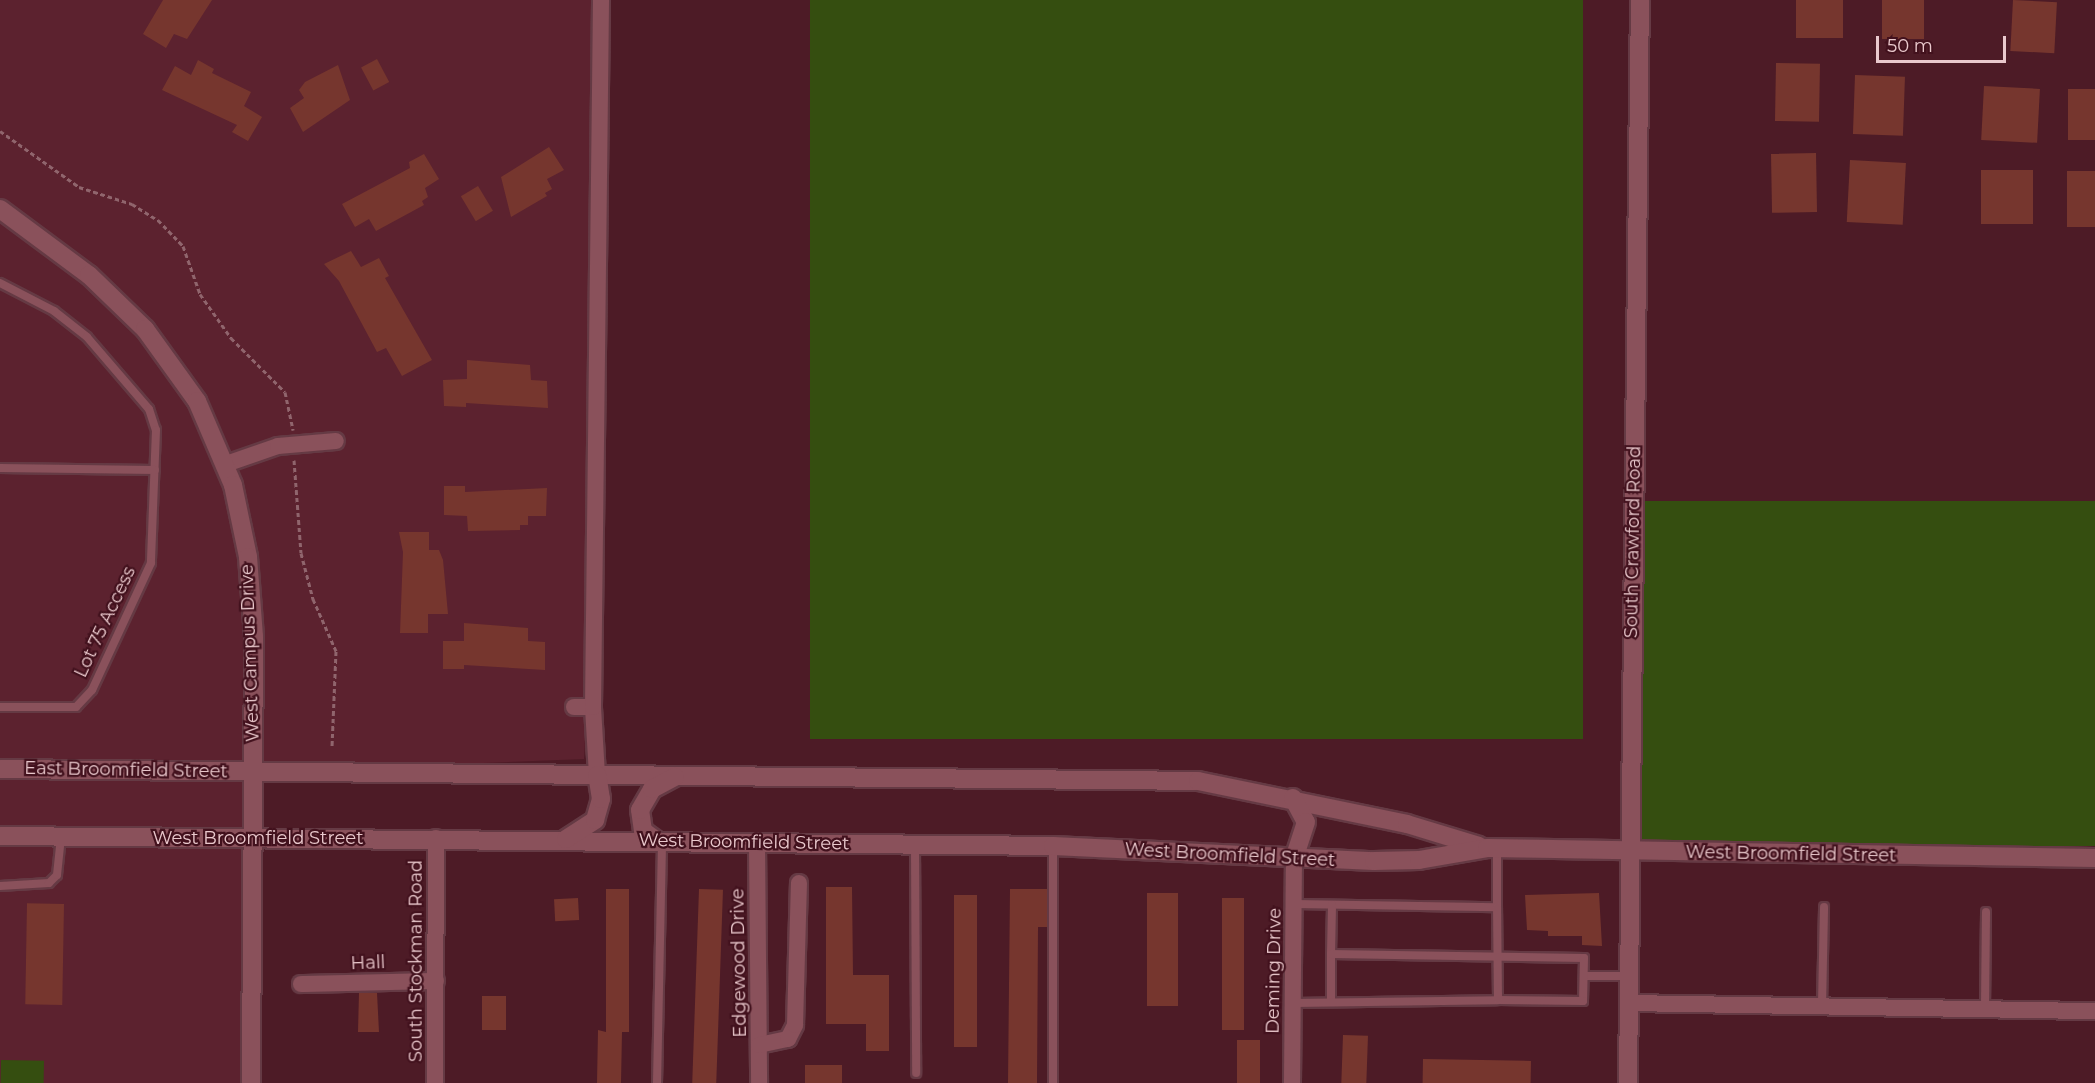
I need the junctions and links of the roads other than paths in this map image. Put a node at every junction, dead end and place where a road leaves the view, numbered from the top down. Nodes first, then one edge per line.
1 (601, 0) edge
2 (1640, 0) edge
3 (0, 209) edge
4 (0, 283) edge
5 (336, 441) dead end
6 (226, 464) junction
7 (0, 468) edge
8 (155, 470) junction
9 (0, 707) edge
10 (574, 707) dead end
11 (593, 707) junction
12 (0, 769) edge
13 (252, 772) junction
14 (597, 775) junction
15 (680, 776) junction
16 (1293, 798) junction
17 (0, 836) edge
18 (69, 837) junction
19 (255, 838) junction
20 (436, 838) junction
21 (564, 840) junction
22 (660, 841) junction
23 (757, 843) junction
24 (915, 844) junction
25 (1053, 846) junction
26 (1492, 848) junction
27 (1628, 851) junction
28 (2095, 858) edge
29 (1294, 859) junction
30 (799, 883) dead end
31 (0, 886) edge
32 (1295, 904) junction
33 (1332, 905) junction
34 (1497, 907) junction
35 (1824, 907) dead end
36 (1986, 912) dead end
37 (1331, 954) junction
38 (1498, 957) junction
39 (1584, 976) junction
40 (1628, 976) junction
41 (436, 981) junction
42 (301, 984) dead end
43 (1331, 1000) junction
44 (1498, 1000) junction
45 (1294, 1003) junction
46 (1628, 1003) junction
47 (1822, 1005) junction
48 (1985, 1008) junction
49 (2095, 1011) edge
50 (759, 1045) junction
51 (916, 1073) dead end
52 (251, 1083) edge
53 (435, 1083) edge
54 (657, 1083) edge
55 (759, 1083) edge
56 (1053, 1083) edge
57 (1292, 1083) edge
58 (1628, 1083) edge

1 - 11 street
2 - 27 main road, South Crawford Road
3 - 6 main road, West Campus Drive
4 - 8 lane, Lot 75 Access
5 - 6 street
6 - 13 main road, West Campus Drive
7 - 8 lane
8 - 9 lane, Lot 75 Access
10 - 11 street
11 - 14 street
12 - 13 main road, East Broomfield Street
13 - 14 main road, West Broomfield Street
13 - 19 main road, West Campus Drive
14 - 15 main road, West Broomfield Street
14 - 21 main road
15 - 16 main road, West Broomfield Street
15 - 22 main road
16 - 26 main road, West Broomfield Street
16 - 29 main road
17 - 18 main road, West Broomfield Street
18 - 19 main road, West Broomfield Street
18 - 31 lane
19 - 20 main road, West Broomfield Street
19 - 52 main road, West Campus Drive
20 - 21 main road, West Broomfield Street
20 - 41 street, South Stockman Road
21 - 22 main road, West Broomfield Street
22 - 23 main road, West Broomfield Street
22 - 54 lane
23 - 24 main road, West Broomfield Street
23 - 50 street, Edgewood Drive
24 - 25 main road, West Broomfield Street
24 - 51 lane
25 - 29 main road, West Broomfield Street
25 - 56 lane
26 - 27 main road, West Broomfield Street
26 - 29 main road, West Broomfield Street
26 - 34 lane
27 - 28 main road, West Broomfield Street
27 - 40 main road, South Crawford Road
29 - 32 street, Deming Drive
30 - 50 street
32 - 33 lane
32 - 45 street, Deming Drive
33 - 34 lane
33 - 37 lane
34 - 38 lane
35 - 47 lane
36 - 48 lane
37 - 38 lane
37 - 43 lane
38 - 39 lane
38 - 44 lane
39 - 40 lane
39 - 44 lane
40 - 46 main road, South Crawford Road
41 - 42 street, Hall
41 - 53 street, South Stockman Road
43 - 44 lane
43 - 45 lane
45 - 57 street, Deming Drive
46 - 47 street
46 - 58 main road, South Crawford Road
47 - 48 street
48 - 49 street
50 - 55 street, Edgewood Drive

